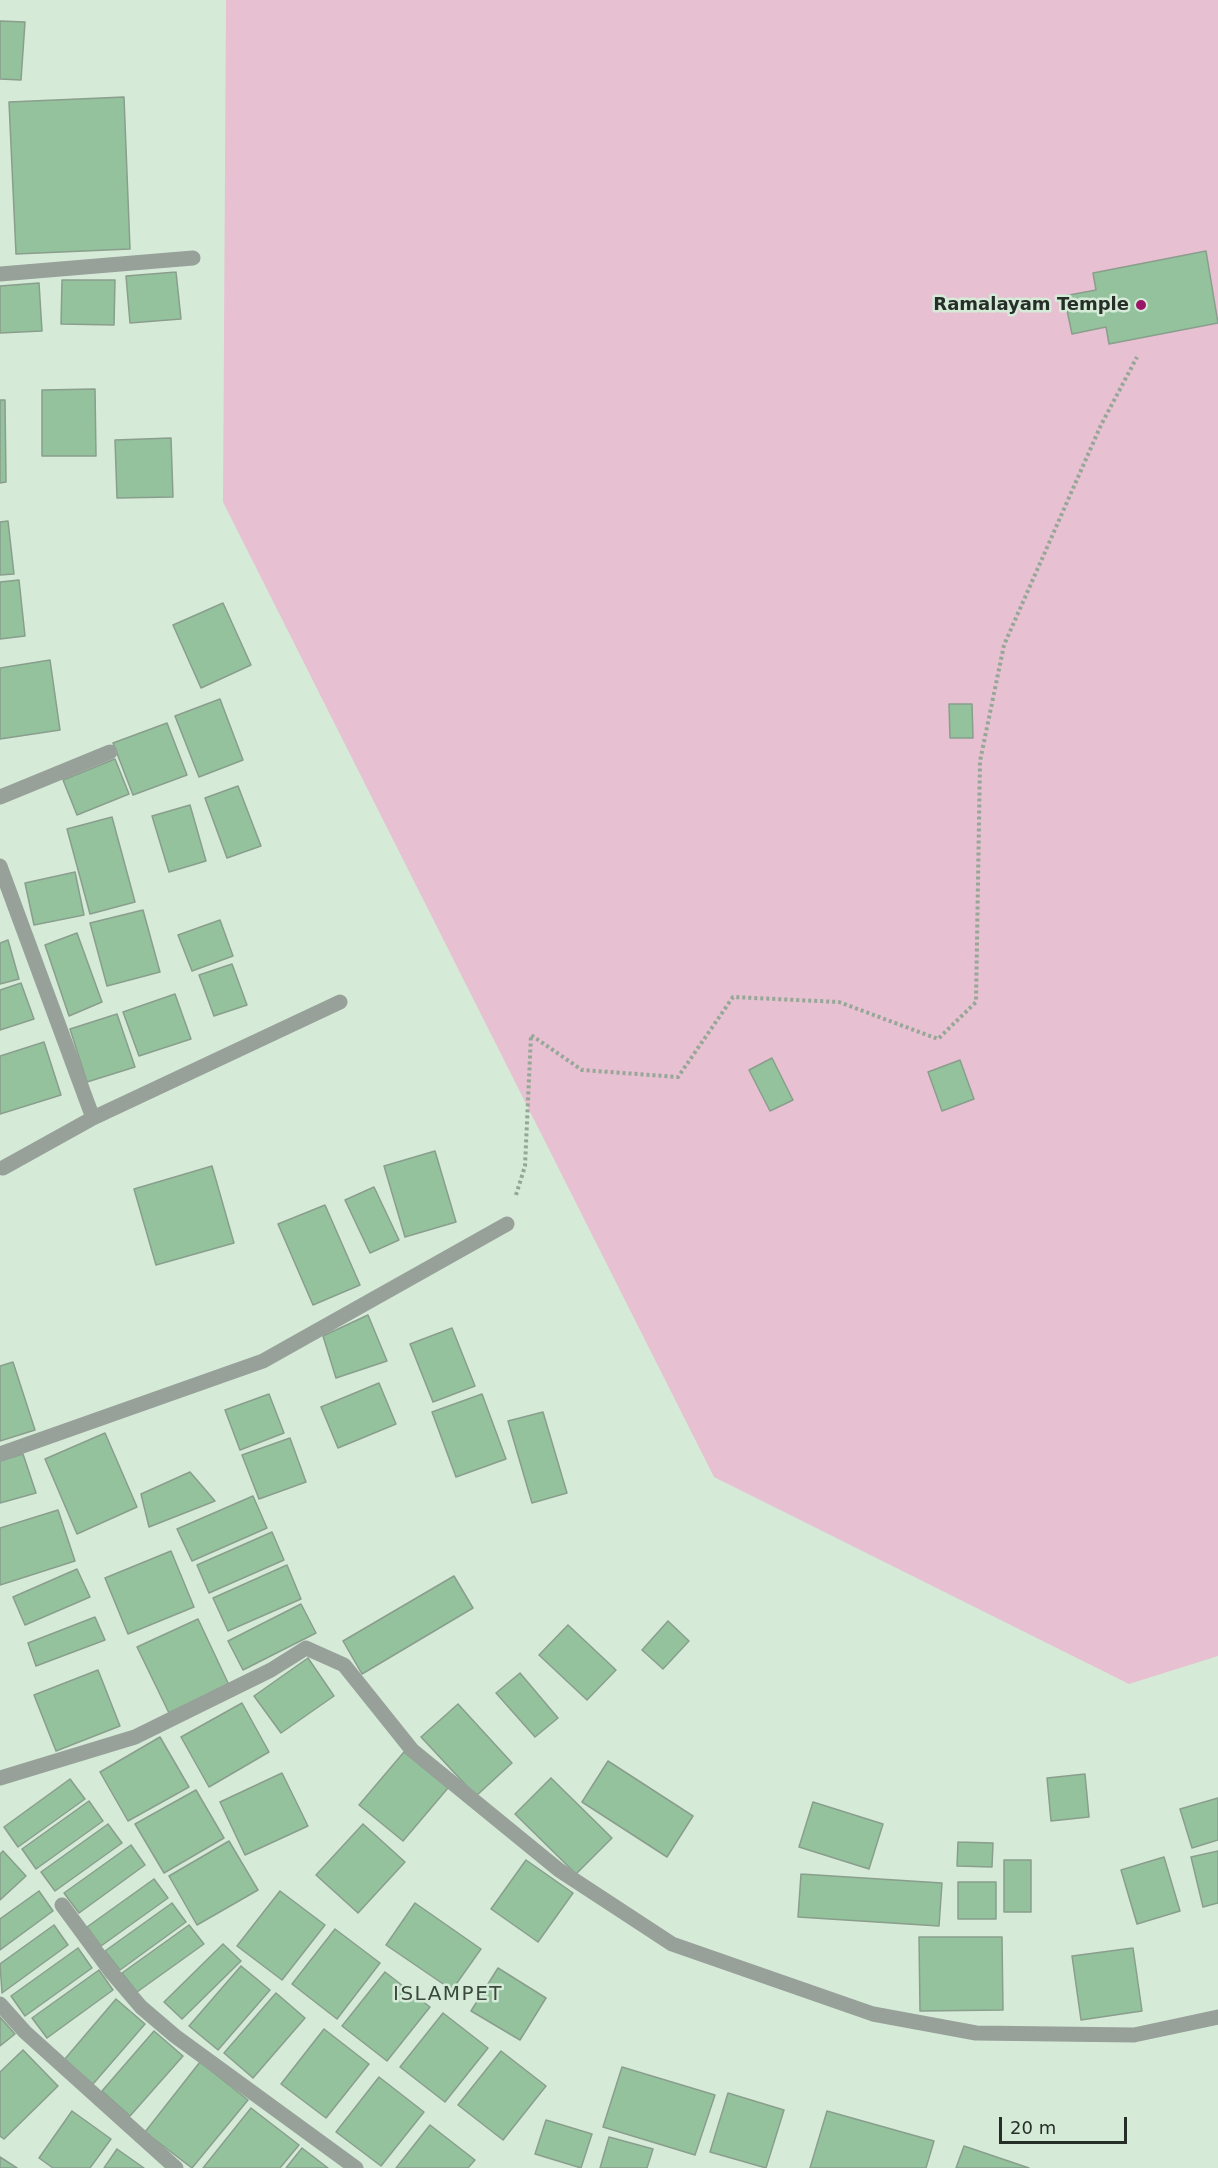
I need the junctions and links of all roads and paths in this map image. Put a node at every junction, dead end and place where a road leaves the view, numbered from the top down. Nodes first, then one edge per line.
1 (193, 258) dead end
2 (0, 274) edge
3 (1137, 357) dead end
4 (110, 752) dead end
5 (0, 797) edge
6 (0, 866) edge
7 (340, 1002) dead end
8 (93, 1118) junction
9 (1, 1165) edge
10 (507, 1224) joint
11 (0, 1454) edge
12 (0, 1778) edge
13 (62, 1905) dead end
14 (0, 2004) edge
15 (1218, 2017) edge
16 (176, 2168) edge
17 (356, 2168) edge

1 - 2 street
3 - 10 path
4 - 5 street
6 - 8 street
7 - 8 street
8 - 9 street
10 - 11 street
12 - 15 street
13 - 17 street
14 - 16 street

